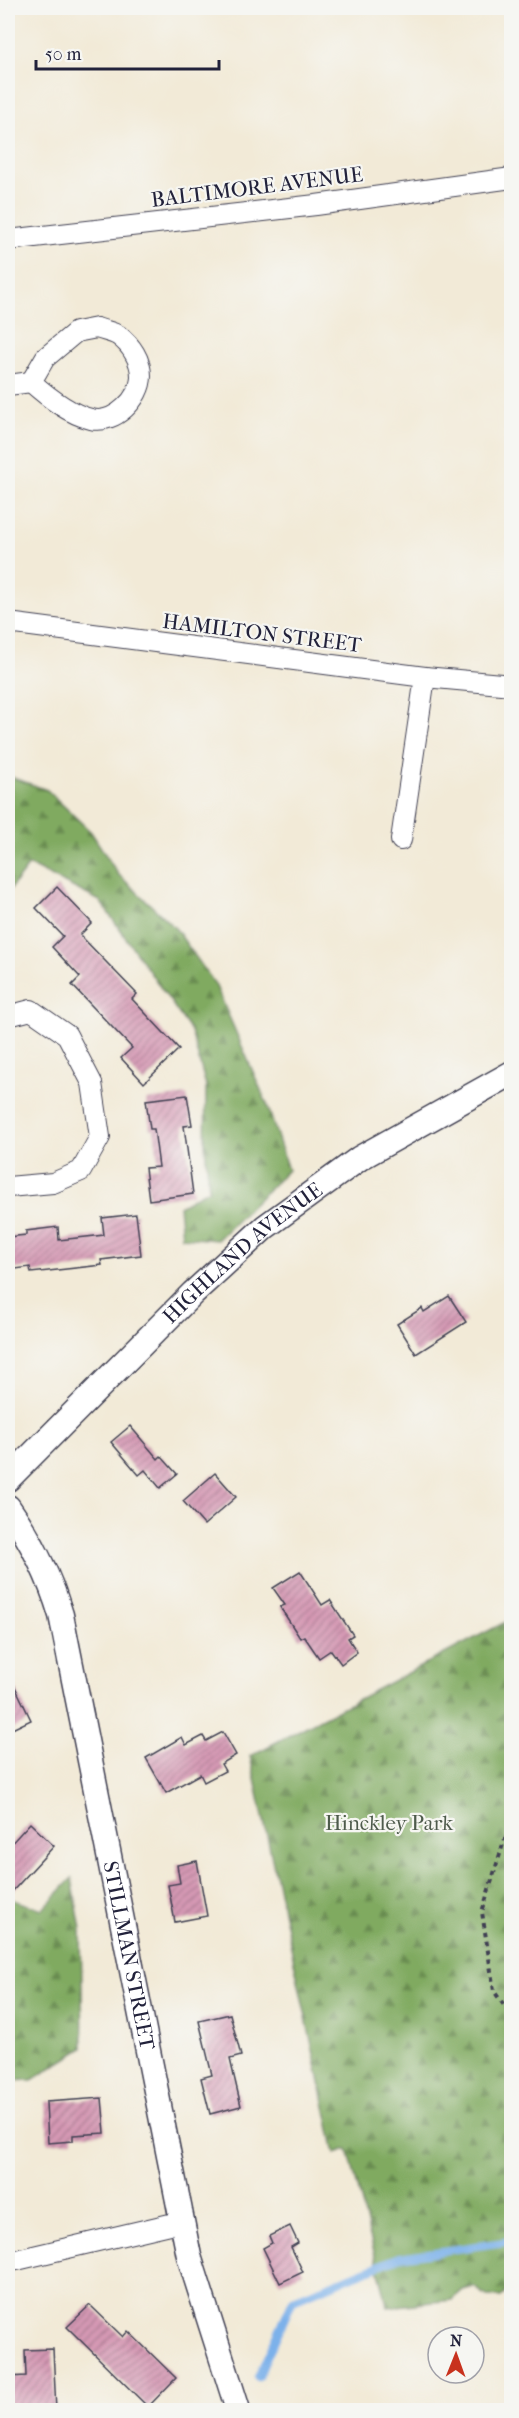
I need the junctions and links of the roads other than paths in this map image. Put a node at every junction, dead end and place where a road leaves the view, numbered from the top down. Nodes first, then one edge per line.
1 (512, 178) edge
2 (8, 240) edge
3 (32, 382) junction
4 (8, 385) edge
5 (8, 623) edge
6 (425, 677) junction
7 (512, 685) edge
8 (401, 840) dead end
9 (8, 1016) edge
10 (512, 1073) edge
11 (8, 1186) edge
12 (8, 1479) edge
13 (8, 1507) edge
14 (183, 2221) junction
15 (8, 2262) edge
16 (238, 2410) edge

1 - 2 street, BALTIMORE AVENUE
3 - 3 street
3 - 4 street
5 - 6 street, HAMILTON STREET
6 - 7 street, HAMILTON STREET
6 - 8 street
9 - 11 street
10 - 12 street, HIGHLAND AVENUE
13 - 14 street, STILLMAN STREET
14 - 15 street
14 - 16 street, STILLMAN STREET

